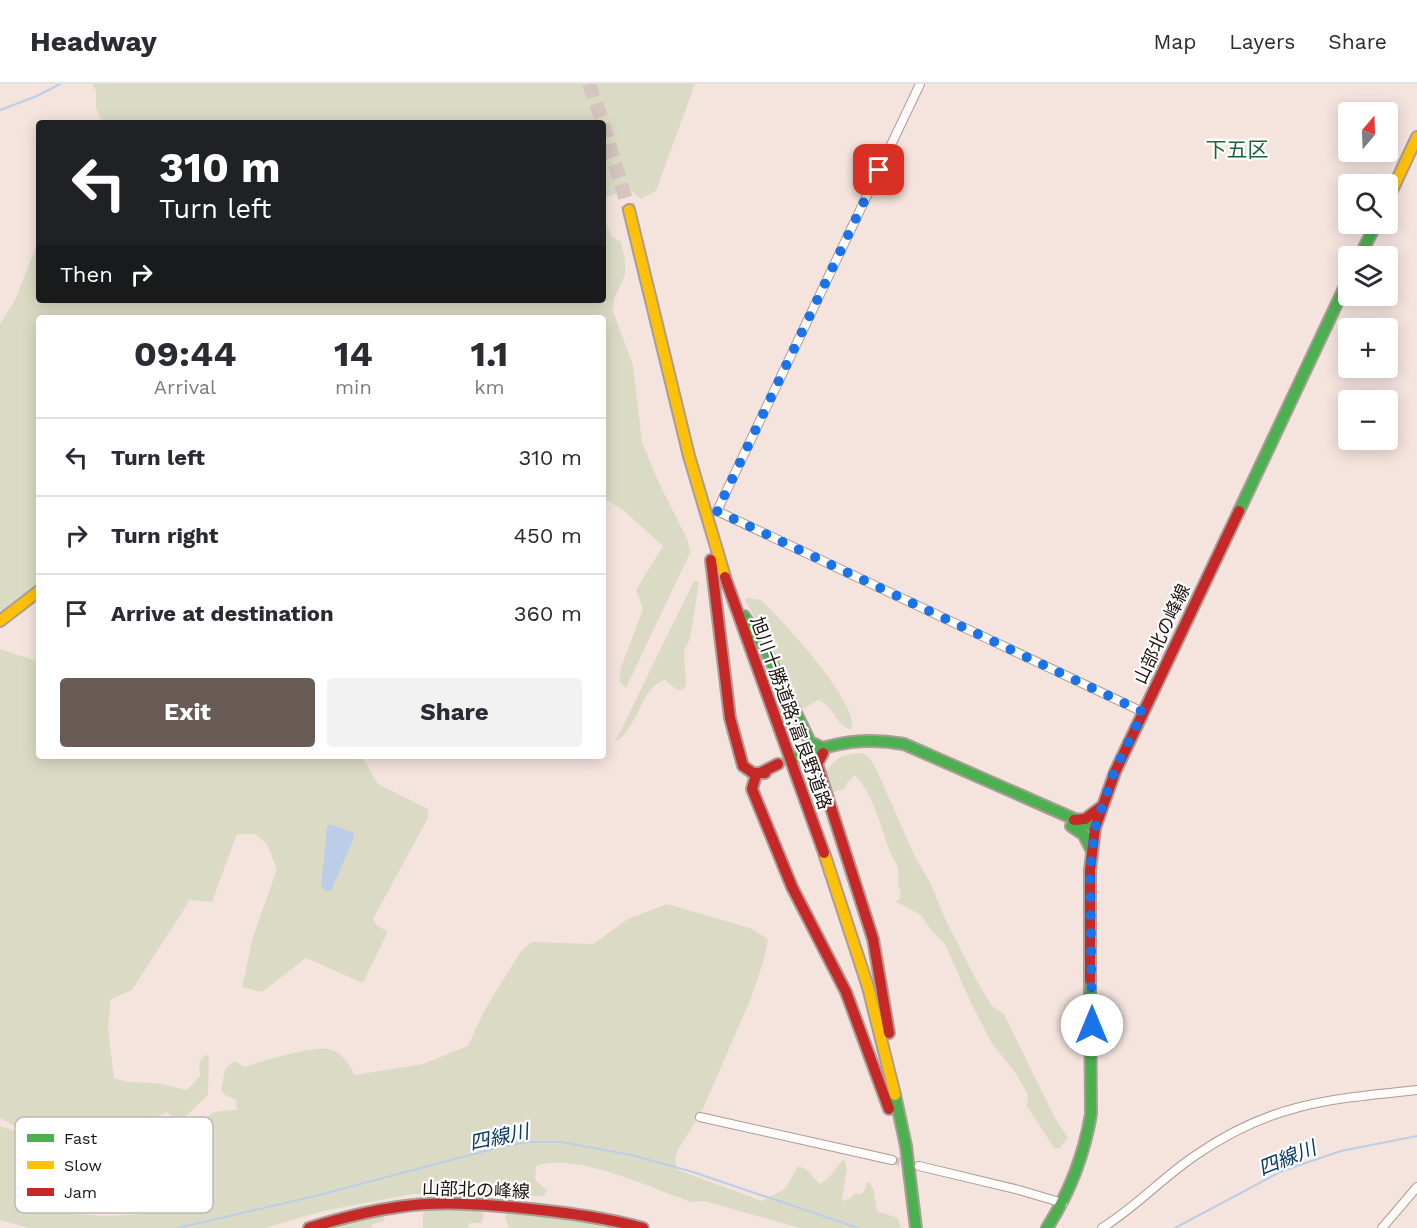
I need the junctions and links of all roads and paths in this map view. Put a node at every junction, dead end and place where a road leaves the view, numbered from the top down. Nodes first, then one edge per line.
1 (920, 84) edge
2 (1417, 137) edge
3 (1398, 178) edge
4 (1338, 301) edge
5 (711, 560) junction
6 (36, 593) edge
7 (731, 597) junction
8 (0, 621) edge
9 (1143, 712) junction
10 (822, 750) junction
11 (798, 759) dead end
12 (780, 767) dead end
13 (756, 775) junction
14 (1101, 807) junction
15 (1073, 823) junction
16 (1094, 831) junction
17 (1092, 851) junction
18 (1417, 1090) edge
19 (893, 1108) junction
20 (700, 1117) dead end
21 (892, 1160) tunnel mouth
22 (919, 1166) tunnel mouth
23 (1417, 1187) edge
24 (1063, 1203) junction
25 (309, 1228) edge
26 (643, 1228) edge
27 (909, 1228) edge
28 (916, 1228) edge
29 (1047, 1228) edge
30 (1102, 1228) edge
31 (1382, 1228) edge

1 - 9 street
2 - 3 main road
4 - 9 main road, 山部北の峰線
5 - 7 main road, 旭川十勝道路;富良野道路
5 - 13 main road
5 - 19 main road, 旭川十勝道路;富良野道路
6 - 8 main road
7 - 10 main road
7 - 19 main road, 旭川十勝道路;富良野道路
9 - 14 main road, 山部北の峰線
10 - 11 main road
10 - 15 main road
10 - 19 main road
12 - 13 main road
13 - 19 main road
14 - 15 main road
14 - 16 main road, 山部北の峰線
15 - 16 main road
15 - 17 main road
16 - 17 main road, 山部北の峰線
17 - 24 main road, 山部北の峰線
18 - 30 street
19 - 27 main road, 旭川十勝道路;富良野道路
19 - 28 main road, 旭川十勝道路;富良野道路
20 - 21 street
22 - 24 street
23 - 31 street
24 - 29 main road, 山部北の峰線
25 - 26 main road, 山部北の峰線

